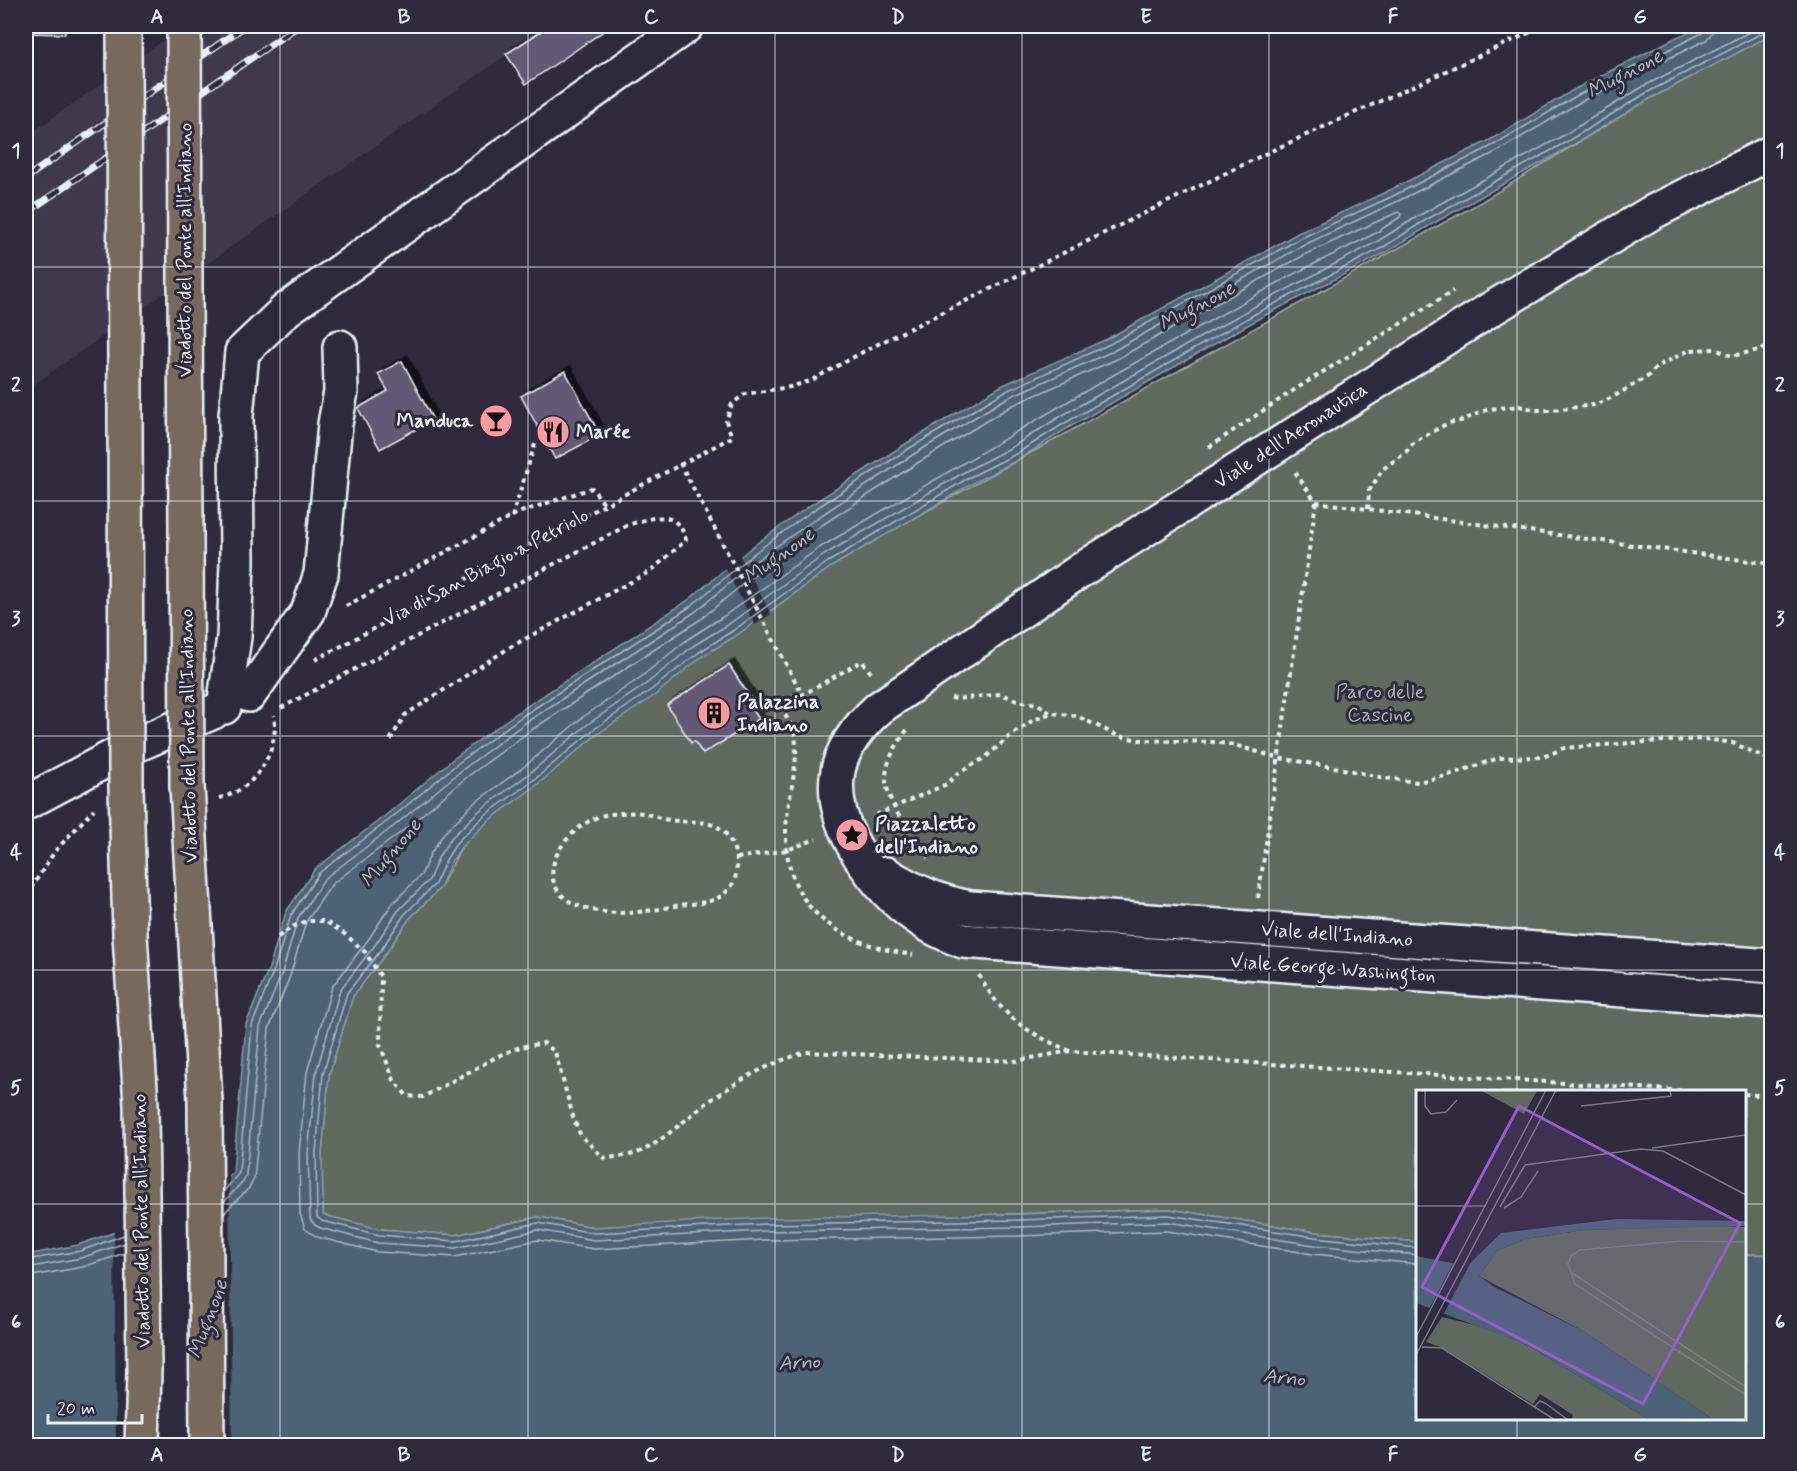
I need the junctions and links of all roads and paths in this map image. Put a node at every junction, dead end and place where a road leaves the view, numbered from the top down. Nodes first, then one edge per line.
1 (124, 26) edge
2 (184, 26) edge
3 (686, 26) edge
4 (1544, 26) edge
5 (1772, 152) edge
6 (340, 347) dead end
7 (1772, 347) edge
8 (535, 444) dead end
9 (680, 464) junction
10 (604, 504) junction
11 (1368, 509) junction
12 (512, 517) junction
13 (1772, 564) edge
14 (344, 606) dead end
15 (313, 661) dead end
16 (862, 661) dead end
17 (957, 690) dead end
18 (801, 694) junction
19 (253, 700) junction
20 (782, 707) dead end
21 (1051, 713) junction
22 (911, 725) dead end
23 (389, 742) dead end
24 (1278, 758) junction
25 (1772, 761) edge
26 (26, 803) edge
27 (895, 807) junction
28 (787, 850) dead end
29 (737, 858) junction
30 (905, 897) junction
31 (950, 905) junction
32 (1253, 929) junction
33 (278, 937) dead end
34 (1772, 966) edge
35 (977, 971) dead end
36 (1772, 1001) edge
37 (1070, 1051) junction
38 (1671, 1090) edge
39 (1746, 1094) edge
40 (1772, 1096) edge
41 (142, 1446) edge
42 (207, 1446) edge

1 - 41 highway, Viadotto del Ponte all'Indiano, bridge
2 - 42 highway, Viadotto del Ponte all'Indiano, bridge
3 - 19 street
4 - 9 path, Via di San Biagio a Petriolo
5 - 30 street, Viale dell'Aeronautica
6 - 19 street
7 - 11 path
8 - 12 path
9 - 10 path, Via di San Biagio a Petriolo
9 - 18 path
10 - 12 path
10 - 15 path, Via di San Biagio a Petriolo
11 - 13 path
11 - 24 path
12 - 14 path
16 - 18 path
17 - 21 path
18 - 20 path
19 - 23 path
19 - 26 street
21 - 24 path
21 - 27 path
22 - 27 path
24 - 25 path
24 - 32 path
27 - 31 path
28 - 29 path
29 - 29 path
30 - 31 street, Viale dell'Indiano
30 - 36 street, Viale George Washington
31 - 32 street, Viale dell'Indiano
32 - 34 street, Viale dell'Indiano
33 - 37 path
35 - 37 path
37 - 38 path
39 - 40 path

